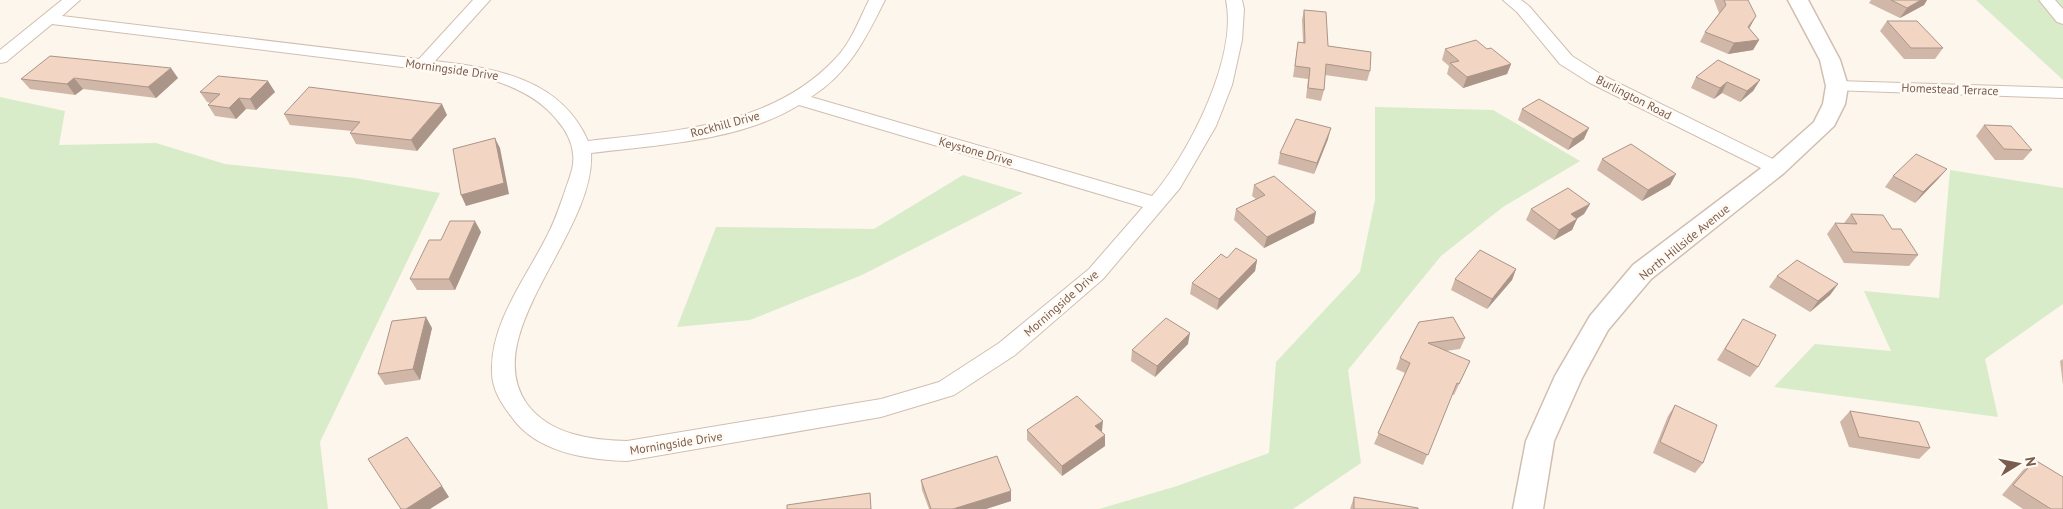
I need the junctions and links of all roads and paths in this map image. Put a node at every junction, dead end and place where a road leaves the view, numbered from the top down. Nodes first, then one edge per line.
1 (72, 0) edge
2 (482, 0) edge
3 (877, 0) edge
4 (1234, 0) edge
5 (1511, 0) edge
6 (1798, 0) edge
7 (2047, 0) edge
8 (2063, 18) edge
9 (48, 19) junction
10 (0, 58) edge
11 (423, 64) junction
12 (1837, 86) junction
13 (2063, 93) edge
14 (796, 98) junction
15 (581, 148) junction
16 (1776, 168) junction
17 (1156, 204) junction
18 (1528, 509) edge

1 - 9 street
2 - 11 street
3 - 14 street, Rockhill Drive
4 - 17 street, Morningside Drive
5 - 16 street, Burlington Road
6 - 12 street, North Hillside Avenue
7 - 8 street
9 - 10 street
9 - 11 street, Morningside Drive
11 - 15 street, Morningside Drive
12 - 13 street, Homestead Terrace
12 - 16 street, North Hillside Avenue
14 - 15 street, Rockhill Drive
14 - 17 street, Keystone Drive
15 - 17 street, Morningside Drive
16 - 18 street, North Hillside Avenue

